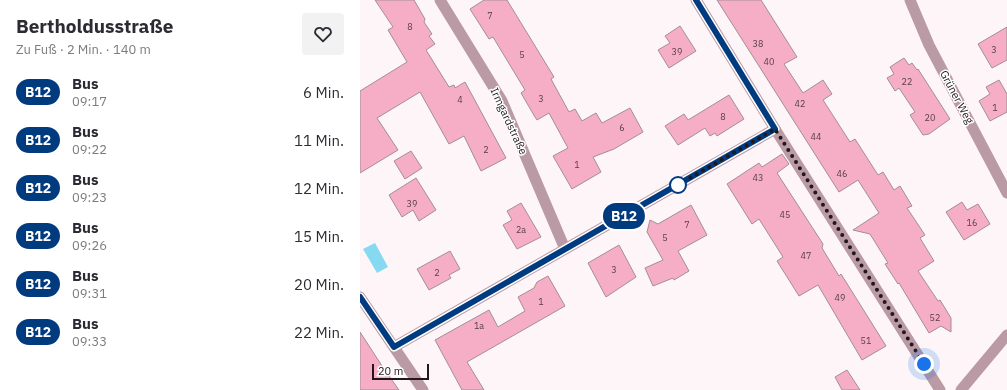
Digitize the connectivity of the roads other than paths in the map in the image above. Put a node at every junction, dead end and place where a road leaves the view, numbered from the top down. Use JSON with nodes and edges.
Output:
{"nodes":[{"id":1,"x":440,"y":0,"type":"edge"},
{"id":2,"x":696,"y":0,"type":"edge"},
{"id":3,"x":910,"y":0,"type":"edge"},
{"id":4,"x":775,"y":129,"type":"junction"},
{"id":5,"x":1007,"y":193,"type":"edge"},
{"id":6,"x":565,"y":249,"type":"junction"},
{"id":7,"x":360,"y":296,"type":"edge"},
{"id":8,"x":1007,"y":335,"type":"edge"},
{"id":9,"x":394,"y":347,"type":"junction"},
{"id":10,"x":422,"y":390,"type":"edge"},
{"id":11,"x":940,"y":390,"type":"edge"},
{"id":12,"x":961,"y":390,"type":"edge"}],
"edges":[{"from":1,"to":6,"type":"street","name":"Irmgardstraße"},
{"from":2,"to":4,"type":"street"},
{"from":3,"to":5,"type":"street","name":"Grüner Weg"},
{"from":4,"to":6,"type":"street"},
{"from":4,"to":11,"type":"street"},
{"from":6,"to":9,"type":"street"},
{"from":7,"to":9,"type":"street"},
{"from":8,"to":12,"type":"street"},
{"from":9,"to":10,"type":"street"}]}
